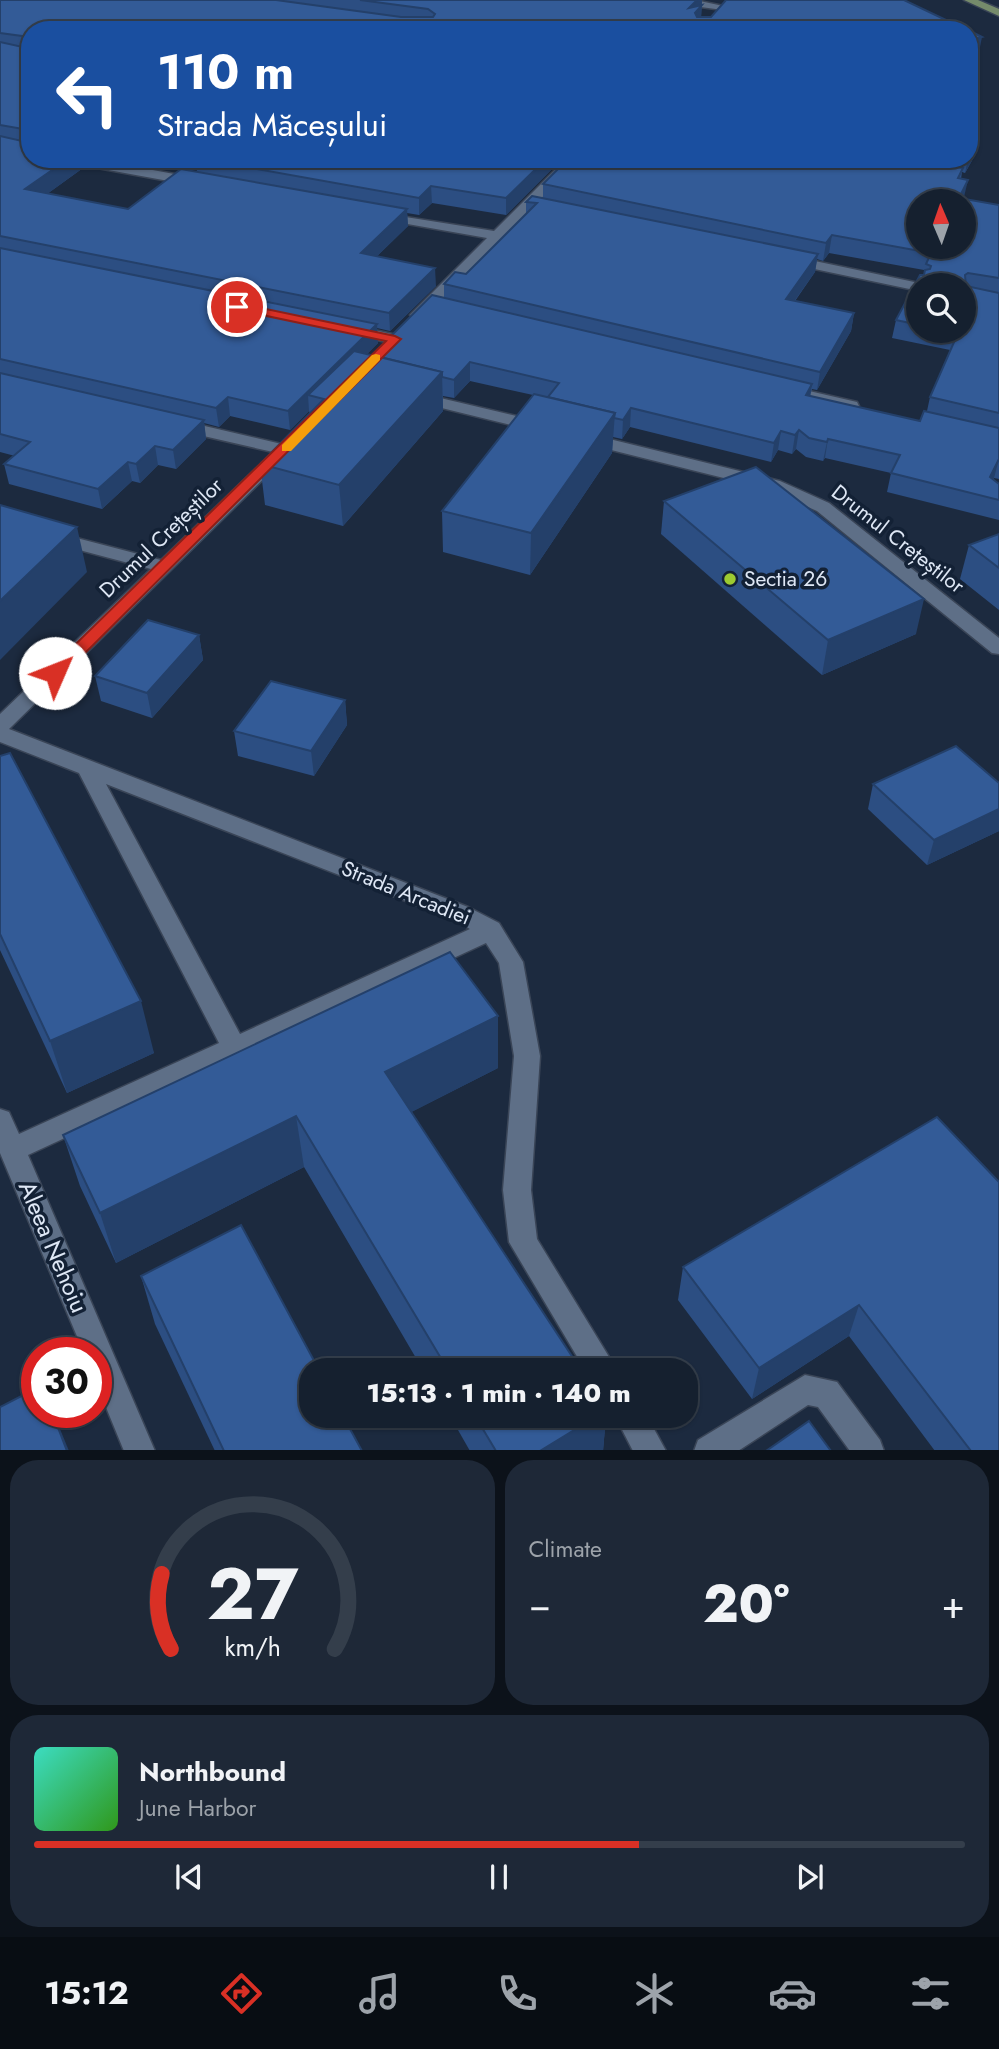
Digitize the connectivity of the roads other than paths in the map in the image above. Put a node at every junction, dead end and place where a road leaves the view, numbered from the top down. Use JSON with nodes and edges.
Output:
{"nodes":[{"id":1,"x":671,"y":0,"type":"edge"},
{"id":2,"x":969,"y":0,"type":"edge"},
{"id":3,"x":726,"y":3,"type":"edge"},
{"id":4,"x":999,"y":13,"type":"edge"},
{"id":5,"x":709,"y":21,"type":"edge"},
{"id":6,"x":120,"y":168,"type":"edge"},
{"id":7,"x":567,"y":168,"type":"edge"},
{"id":8,"x":208,"y":184,"type":"edge"},
{"id":9,"x":359,"y":212,"type":"edge"},
{"id":10,"x":497,"y":236,"type":"junction"},
{"id":11,"x":771,"y":256,"type":"edge"},
{"id":12,"x":906,"y":284,"type":"edge"},
{"id":13,"x":340,"y":328,"type":"edge"},
{"id":14,"x":395,"y":339,"type":"junction"},
{"id":15,"x":378,"y":356,"type":"edge"},
{"id":16,"x":768,"y":386,"type":"edge"},
{"id":17,"x":392,"y":391,"type":"edge"},
{"id":18,"x":863,"y":409,"type":"edge"},
{"id":19,"x":163,"y":421,"type":"edge"},
{"id":20,"x":0,"y":523,"type":"edge"},
{"id":21,"x":166,"y":566,"type":"junction"},
{"id":22,"x":999,"y":648,"type":"edge"},
{"id":23,"x":0,"y":726,"type":"edge"},
{"id":24,"x":0,"y":734,"type":"edge"},
{"id":25,"x":87,"y":768,"type":"junction"},
{"id":26,"x":491,"y":930,"type":"junction"},
{"id":27,"x":234,"y":1048,"type":"junction"},
{"id":28,"x":0,"y":1121,"type":"edge"},
{"id":29,"x":12,"y":1150,"type":"junction"},
{"id":30,"x":595,"y":1358,"type":"edge"},
{"id":31,"x":637,"y":1428,"type":"edge"},
{"id":32,"x":140,"y":1450,"type":"edge"},
{"id":33,"x":650,"y":1450,"type":"edge"},
{"id":34,"x":711,"y":1450,"type":"edge"},
{"id":35,"x":868,"y":1450,"type":"edge"}],
"edges":[{"from":1,"to":3,"type":"street"},
{"from":2,"to":4,"type":"main road"},
{"from":3,"to":5,"type":"street"},
{"from":6,"to":8,"type":"street"},
{"from":7,"to":10,"type":"street"},
{"from":9,"to":10,"type":"street"},
{"from":10,"to":14,"type":"street"},
{"from":11,"to":12,"type":"street"},
{"from":13,"to":14,"type":"street"},
{"from":14,"to":15,"type":"street"},
{"from":16,"to":18,"type":"street"},
{"from":17,"to":22,"type":"street","name":"Drumul Crețeștilor"},
{"from":19,"to":21,"type":"street","name":"Drumul Crețeștilor"},
{"from":20,"to":21,"type":"street"},
{"from":21,"to":23,"type":"street","name":"Drumul Crețeștilor"},
{"from":24,"to":25,"type":"street","name":"Strada Arcadiei"},
{"from":25,"to":26,"type":"street","name":"Strada Arcadiei"},
{"from":25,"to":27,"type":"street"},
{"from":26,"to":27,"type":"street"},
{"from":26,"to":30,"type":"street","name":"Strada Arcadiei"},
{"from":27,"to":29,"type":"street"},
{"from":28,"to":29,"type":"street","name":"Aleea Nehoiu"},
{"from":29,"to":32,"type":"street","name":"Aleea Nehoiu"},
{"from":31,"to":33,"type":"street"},
{"from":34,"to":35,"type":"street"}]}
